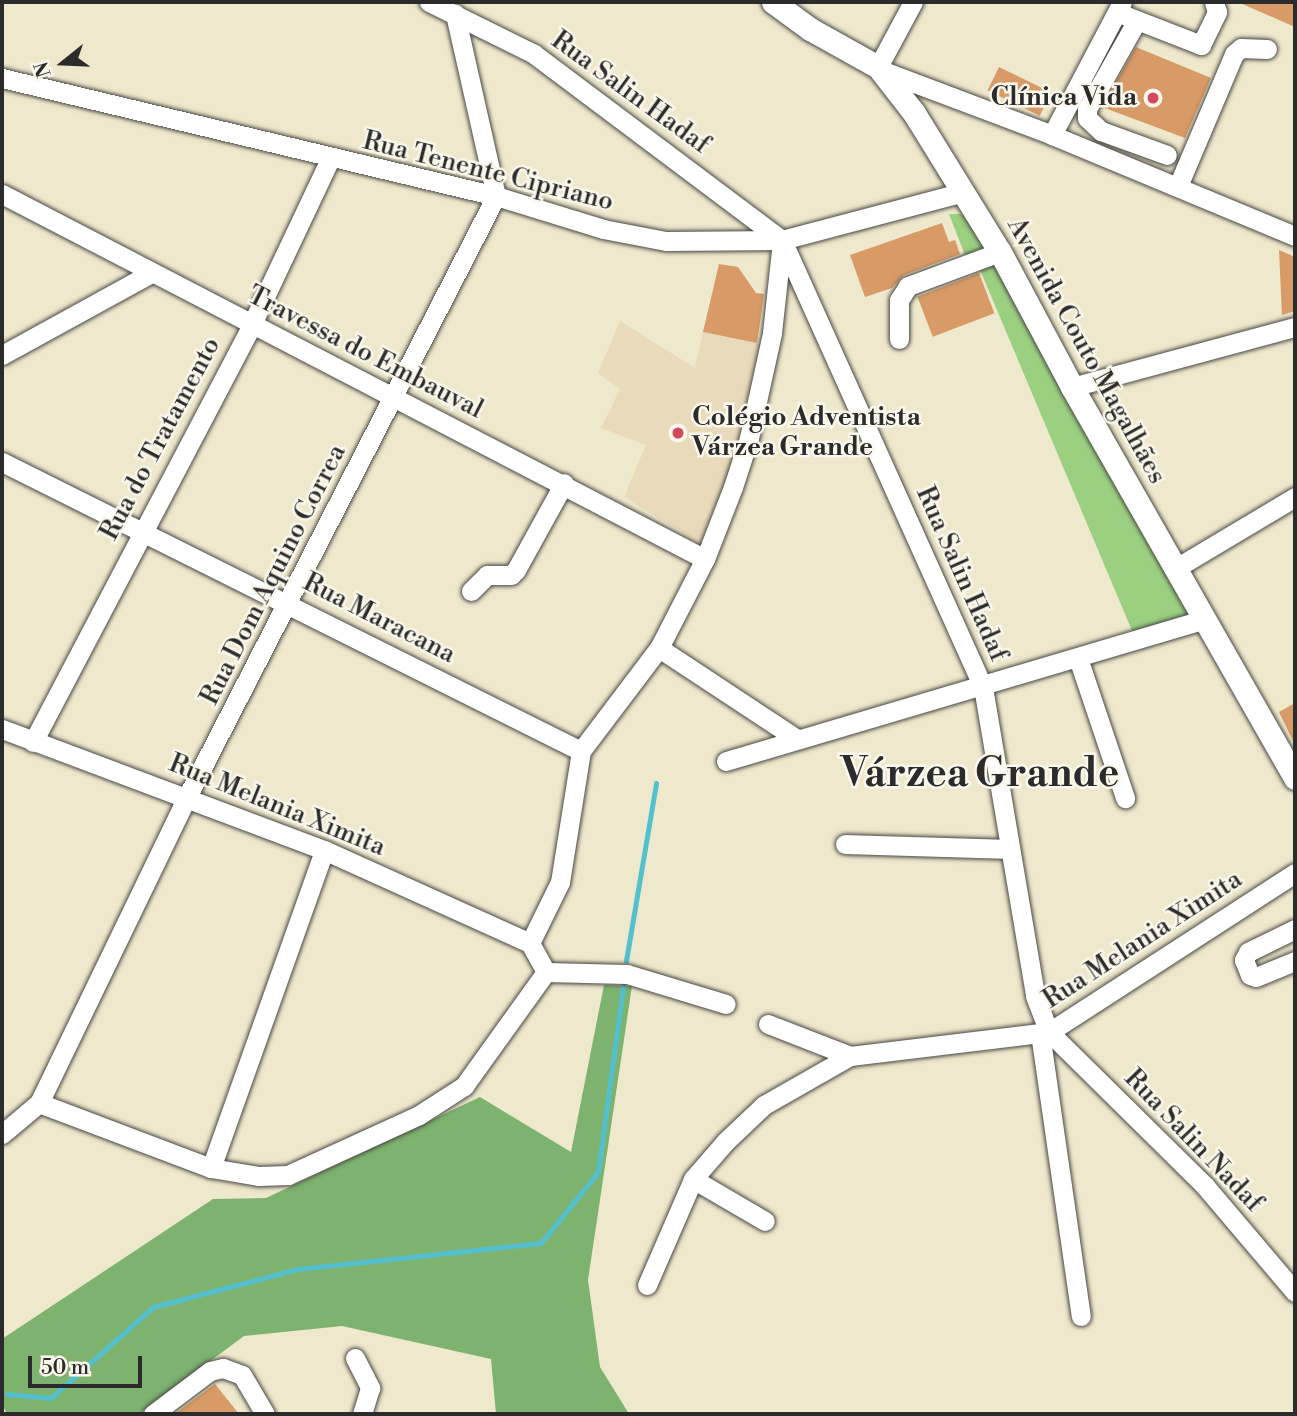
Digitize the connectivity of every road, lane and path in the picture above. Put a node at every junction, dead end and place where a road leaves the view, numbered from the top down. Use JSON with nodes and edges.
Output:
{"nodes":[{"id":1,"x":432,"y":2,"type":"edge"},
{"id":2,"x":773,"y":2,"type":"edge"},
{"id":3,"x":913,"y":2,"type":"edge"},
{"id":4,"x":1214,"y":2,"type":"edge"},
{"id":5,"x":1120,"y":7,"type":"edge"},
{"id":6,"x":455,"y":14,"type":"junction"},
{"id":7,"x":1136,"y":22,"type":"junction"},
{"id":8,"x":1267,"y":49,"type":"dead end"},
{"id":9,"x":881,"y":69,"type":"junction"},
{"id":10,"x":2,"y":78,"type":"edge"},
{"id":11,"x":1101,"y":131,"type":"junction"},
{"id":12,"x":1052,"y":135,"type":"junction"},
{"id":13,"x":1091,"y":150,"type":"junction"},
{"id":14,"x":1167,"y":155,"type":"dead end"},
{"id":15,"x":330,"y":159,"type":"junction"},
{"id":16,"x":1178,"y":187,"type":"junction"},
{"id":17,"x":964,"y":192,"type":"junction"},
{"id":18,"x":2,"y":194,"type":"edge"},
{"id":19,"x":496,"y":196,"type":"junction"},
{"id":20,"x":1295,"y":236,"type":"edge"},
{"id":21,"x":782,"y":240,"type":"junction"},
{"id":22,"x":1000,"y":252,"type":"junction"},
{"id":23,"x":151,"y":273,"type":"junction"},
{"id":24,"x":252,"y":324,"type":"junction"},
{"id":25,"x":1295,"y":327,"type":"edge"},
{"id":26,"x":900,"y":340,"type":"dead end"},
{"id":27,"x":2,"y":355,"type":"edge"},
{"id":28,"x":1072,"y":387,"type":"junction"},
{"id":29,"x":393,"y":399,"type":"junction"},
{"id":30,"x":2,"y":461,"type":"edge"},
{"id":31,"x":564,"y":483,"type":"junction"},
{"id":32,"x":1295,"y":497,"type":"edge"},
{"id":33,"x":142,"y":530,"type":"junction"},
{"id":34,"x":705,"y":559,"type":"junction"},
{"id":35,"x":1176,"y":568,"type":"junction"},
{"id":36,"x":471,"y":590,"type":"dead end"},
{"id":37,"x":291,"y":603,"type":"junction"},
{"id":38,"x":1203,"y":620,"type":"junction"},
{"id":39,"x":659,"y":648,"type":"junction"},
{"id":40,"x":1078,"y":658,"type":"junction"},
{"id":41,"x":983,"y":687,"type":"junction"},
{"id":42,"x":2,"y":729,"type":"edge"},
{"id":43,"x":797,"y":739,"type":"junction"},
{"id":44,"x":33,"y":742,"type":"junction"},
{"id":45,"x":580,"y":751,"type":"junction"},
{"id":46,"x":726,"y":761,"type":"dead end"},
{"id":47,"x":1295,"y":778,"type":"edge"},
{"id":48,"x":187,"y":797,"type":"junction"},
{"id":49,"x":1125,"y":798,"type":"dead end"},
{"id":50,"x":845,"y":844,"type":"dead end"},
{"id":51,"x":1010,"y":849,"type":"junction"},
{"id":52,"x":324,"y":850,"type":"junction"},
{"id":53,"x":1295,"y":873,"type":"edge"},
{"id":54,"x":1295,"y":929,"type":"edge"},
{"id":55,"x":530,"y":943,"type":"junction"},
{"id":56,"x":1295,"y":961,"type":"edge"},
{"id":57,"x":546,"y":971,"type":"junction"},
{"id":58,"x":726,"y":1004,"type":"dead end"},
{"id":59,"x":768,"y":1024,"type":"dead end"},
{"id":60,"x":1044,"y":1032,"type":"junction"},
{"id":61,"x":850,"y":1056,"type":"junction"},
{"id":62,"x":38,"y":1102,"type":"junction"},
{"id":63,"x":2,"y":1133,"type":"edge"},
{"id":64,"x":211,"y":1168,"type":"junction"},
{"id":65,"x":692,"y":1179,"type":"junction"},
{"id":66,"x":765,"y":1221,"type":"dead end"},
{"id":67,"x":647,"y":1285,"type":"dead end"},
{"id":68,"x":1295,"y":1292,"type":"edge"},
{"id":69,"x":1081,"y":1316,"type":"dead end"},
{"id":70,"x":355,"y":1358,"type":"dead end"},
{"id":71,"x":153,"y":1414,"type":"edge"},
{"id":72,"x":265,"y":1414,"type":"edge"},
{"id":73,"x":362,"y":1414,"type":"edge"}],
"edges":[{"from":1,"to":6,"type":"street","name":"Rua Salin Hadaf"},
{"from":2,"to":9,"type":"main road","name":"Avenida Couto Magalhães"},
{"from":3,"to":9,"type":"street"},
{"from":4,"to":7,"type":"street"},
{"from":5,"to":7,"type":"street"},
{"from":5,"to":12,"type":"street"},
{"from":6,"to":19,"type":"street"},
{"from":6,"to":21,"type":"street","name":"Rua Salin Hadaf"},
{"from":7,"to":11,"type":"street"},
{"from":8,"to":16,"type":"street"},
{"from":9,"to":12,"type":"street"},
{"from":9,"to":17,"type":"main road","name":"Avenida Couto Magalhães"},
{"from":10,"to":15,"type":"street","name":"Rua Tenente Cipriano"},
{"from":11,"to":13,"type":"street"},
{"from":11,"to":14,"type":"street"},
{"from":12,"to":13,"type":"street"},
{"from":13,"to":16,"type":"street"},
{"from":15,"to":19,"type":"street","name":"Rua Tenente Cipriano"},
{"from":15,"to":24,"type":"street","name":"Rua do Tratamento"},
{"from":16,"to":20,"type":"street"},
{"from":17,"to":21,"type":"street","name":"Rua Tenente Cipriano"},
{"from":17,"to":22,"type":"main road","name":"Avenida Couto Magalhães"},
{"from":18,"to":23,"type":"street","name":"Travessa do Embauval"},
{"from":19,"to":21,"type":"street","name":"Rua Tenente Cipriano"},
{"from":19,"to":29,"type":"street","name":"Rua Dom Aquino Correa"},
{"from":21,"to":34,"type":"street"},
{"from":21,"to":41,"type":"street","name":"Rua Salin Hadaf"},
{"from":22,"to":26,"type":"street"},
{"from":22,"to":28,"type":"main road","name":"Avenida Couto Magalhães"},
{"from":23,"to":24,"type":"street","name":"Travessa do Embauval"},
{"from":23,"to":27,"type":"street"},
{"from":24,"to":29,"type":"street","name":"Travessa do Embauval"},
{"from":24,"to":33,"type":"street","name":"Rua do Tratamento"},
{"from":25,"to":28,"type":"street"},
{"from":28,"to":35,"type":"main road","name":"Avenida Couto Magalhães"},
{"from":29,"to":31,"type":"street","name":"Travessa do Embauval"},
{"from":29,"to":37,"type":"street","name":"Rua Dom Aquino Correa"},
{"from":30,"to":33,"type":"street","name":"Rua Maracana"},
{"from":31,"to":34,"type":"street","name":"Travessa do Embauval"},
{"from":31,"to":36,"type":"street"},
{"from":32,"to":35,"type":"street"},
{"from":33,"to":37,"type":"street","name":"Rua Maracana"},
{"from":33,"to":44,"type":"street","name":"Rua do Tratamento"},
{"from":34,"to":39,"type":"street"},
{"from":35,"to":38,"type":"main road","name":"Avenida Couto Magalhães"},
{"from":37,"to":45,"type":"street","name":"Rua Maracana"},
{"from":37,"to":48,"type":"street","name":"Rua Dom Aquino Correa"},
{"from":38,"to":40,"type":"street"},
{"from":38,"to":47,"type":"main road","name":"Avenida Couto Magalhães"},
{"from":39,"to":43,"type":"street"},
{"from":39,"to":45,"type":"street"},
{"from":40,"to":41,"type":"street"},
{"from":40,"to":49,"type":"street"},
{"from":41,"to":43,"type":"street"},
{"from":41,"to":51,"type":"street","name":"Rua Salin Hadaf"},
{"from":42,"to":44,"type":"street","name":"Rua Melania Ximita"},
{"from":43,"to":46,"type":"street"},
{"from":44,"to":48,"type":"street","name":"Rua Melania Ximita"},
{"from":45,"to":55,"type":"street"},
{"from":48,"to":52,"type":"street","name":"Rua Melania Ximita"},
{"from":48,"to":62,"type":"street","name":"Rua Dom Aquino Correa"},
{"from":50,"to":51,"type":"street"},
{"from":51,"to":60,"type":"street","name":"Rua Salin Hadaf"},
{"from":52,"to":55,"type":"street","name":"Rua Melania Ximita"},
{"from":52,"to":64,"type":"street"},
{"from":53,"to":60,"type":"street","name":"Rua Melania Ximita"},
{"from":54,"to":56,"type":"street"},
{"from":55,"to":57,"type":"street"},
{"from":57,"to":58,"type":"street"},
{"from":57,"to":64,"type":"street"},
{"from":59,"to":61,"type":"street","name":"Rua Melania Ximita"},
{"from":60,"to":61,"type":"street","name":"Rua Melania Ximita"},
{"from":60,"to":68,"type":"street","name":"Rua Salin Nadaf"},
{"from":60,"to":69,"type":"street"},
{"from":61,"to":65,"type":"street"},
{"from":62,"to":63,"type":"street","name":"Rua Dom Aquino Correa"},
{"from":62,"to":64,"type":"street"},
{"from":65,"to":66,"type":"street"},
{"from":65,"to":67,"type":"street"},
{"from":70,"to":73,"type":"street"},
{"from":71,"to":72,"type":"street"}]}
